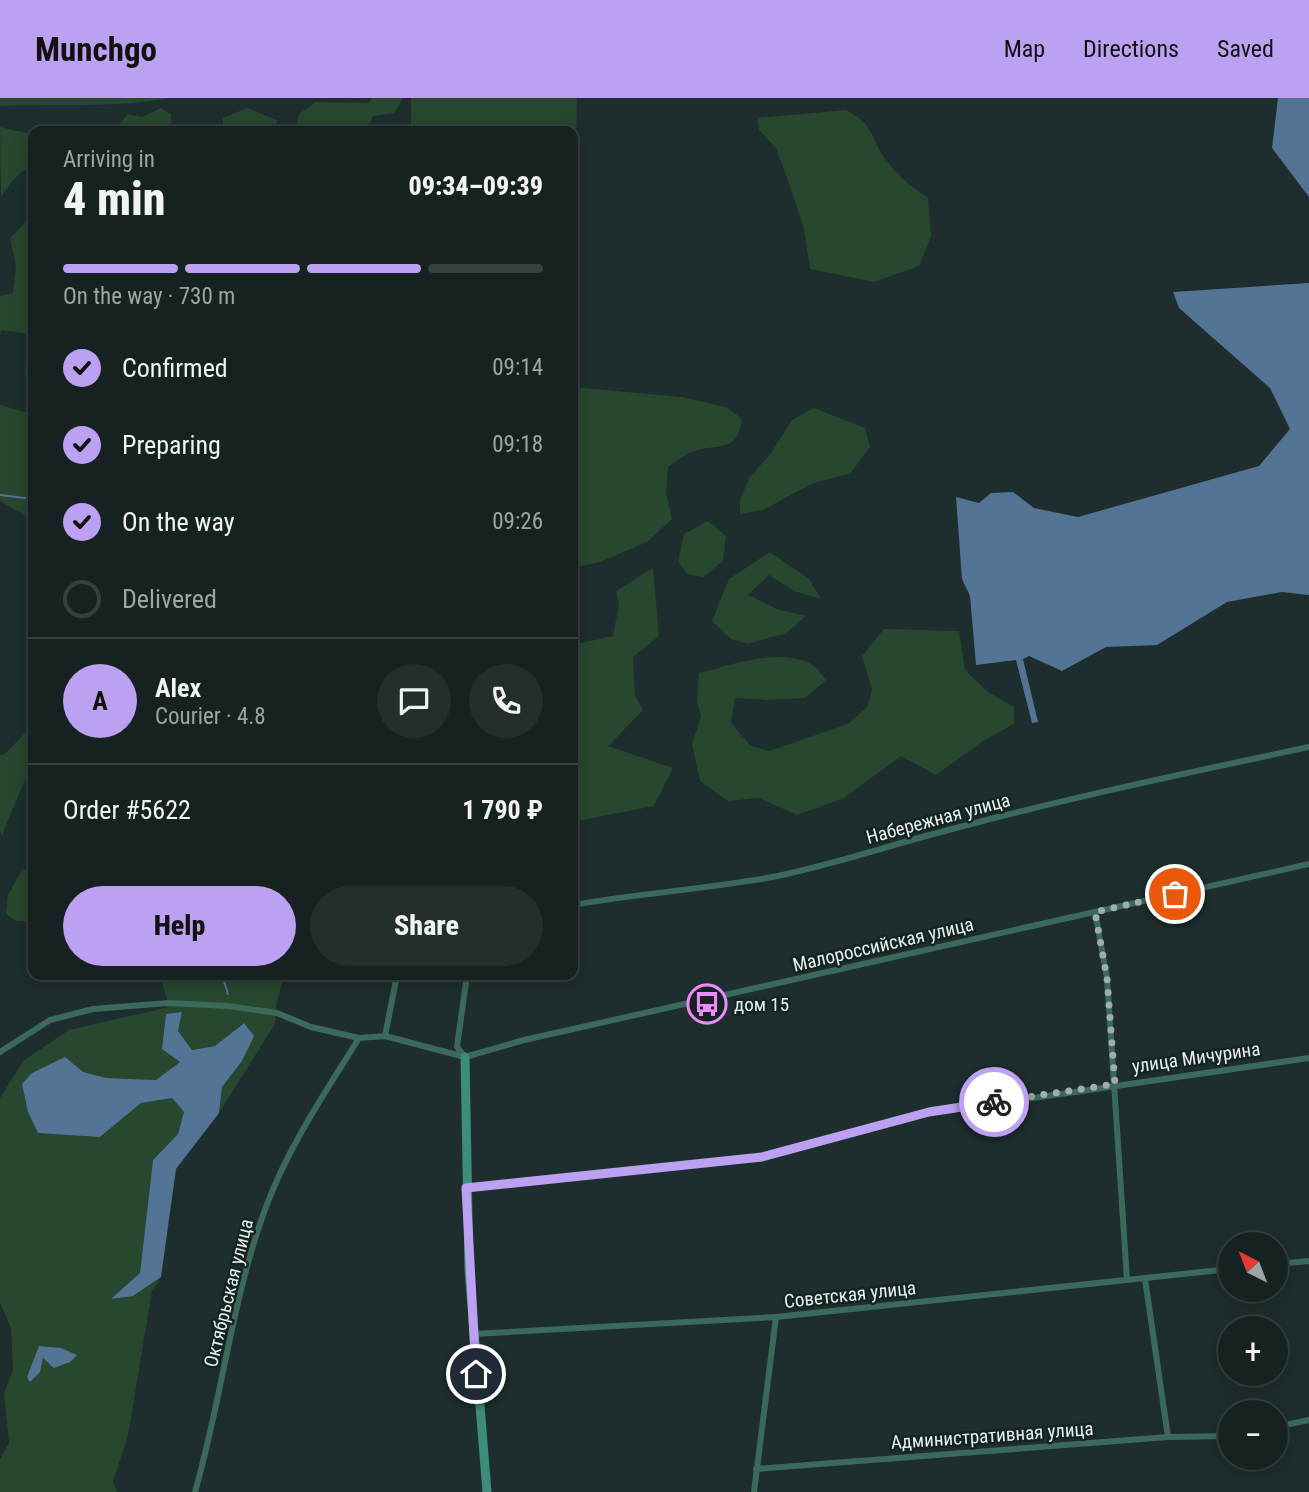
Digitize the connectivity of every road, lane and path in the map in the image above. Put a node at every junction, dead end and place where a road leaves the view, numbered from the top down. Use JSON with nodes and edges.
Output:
{"nodes":[{"id":1,"x":1309,"y":747,"type":"edge"},
{"id":2,"x":1309,"y":864,"type":"edge"},
{"id":3,"x":578,"y":904,"type":"edge"},
{"id":4,"x":1095,"y":912,"type":"junction"},
{"id":5,"x":396,"y":980,"type":"edge"},
{"id":6,"x":466,"y":980,"type":"edge"},
{"id":7,"x":385,"y":1036,"type":"junction"},
{"id":8,"x":359,"y":1038,"type":"junction"},
{"id":9,"x":0,"y":1052,"type":"edge"},
{"id":10,"x":465,"y":1057,"type":"junction"},
{"id":11,"x":1309,"y":1058,"type":"edge"},
{"id":12,"x":1115,"y":1084,"type":"junction"},
{"id":13,"x":466,"y":1188,"type":"junction"},
{"id":14,"x":1309,"y":1261,"type":"edge"},
{"id":15,"x":1288,"y":1263,"type":"edge"},
{"id":16,"x":1218,"y":1270,"type":"edge"},
{"id":17,"x":1145,"y":1279,"type":"junction"},
{"id":18,"x":1127,"y":1280,"type":"junction"},
{"id":19,"x":776,"y":1317,"type":"junction"},
{"id":20,"x":473,"y":1334,"type":"junction"},
{"id":21,"x":1309,"y":1420,"type":"edge"},
{"id":22,"x":1288,"y":1424,"type":"edge"},
{"id":23,"x":1218,"y":1436,"type":"edge"},
{"id":24,"x":1168,"y":1437,"type":"junction"},
{"id":25,"x":756,"y":1469,"type":"junction"},
{"id":26,"x":195,"y":1492,"type":"edge"},
{"id":27,"x":487,"y":1492,"type":"edge"},
{"id":28,"x":754,"y":1492,"type":"edge"}],
"edges":[{"from":1,"to":3,"type":"street","name":"Набережная улица"},
{"from":2,"to":4,"type":"street","name":"Малороссийская улица"},
{"from":4,"to":10,"type":"street","name":"Малороссийская улица"},
{"from":4,"to":12,"type":"street"},
{"from":5,"to":7,"type":"street"},
{"from":6,"to":10,"type":"street"},
{"from":7,"to":8,"type":"street"},
{"from":7,"to":10,"type":"street"},
{"from":8,"to":9,"type":"street"},
{"from":8,"to":26,"type":"street","name":"Октябрьская улица"},
{"from":10,"to":13,"type":"street"},
{"from":11,"to":12,"type":"street","name":"улица Мичурина"},
{"from":12,"to":13,"type":"street","name":"улица Мичурина"},
{"from":12,"to":18,"type":"street"},
{"from":13,"to":20,"type":"street"},
{"from":14,"to":15,"type":"street"},
{"from":16,"to":17,"type":"street","name":"Советская улица"},
{"from":17,"to":18,"type":"street","name":"Советская улица"},
{"from":17,"to":24,"type":"street"},
{"from":18,"to":19,"type":"street","name":"Советская улица"},
{"from":19,"to":20,"type":"street","name":"Советская улица"},
{"from":19,"to":25,"type":"street"},
{"from":20,"to":27,"type":"street"},
{"from":21,"to":22,"type":"street"},
{"from":23,"to":24,"type":"street","name":"Административная улица"},
{"from":24,"to":25,"type":"street","name":"Административная улица"},
{"from":25,"to":28,"type":"street"}]}
